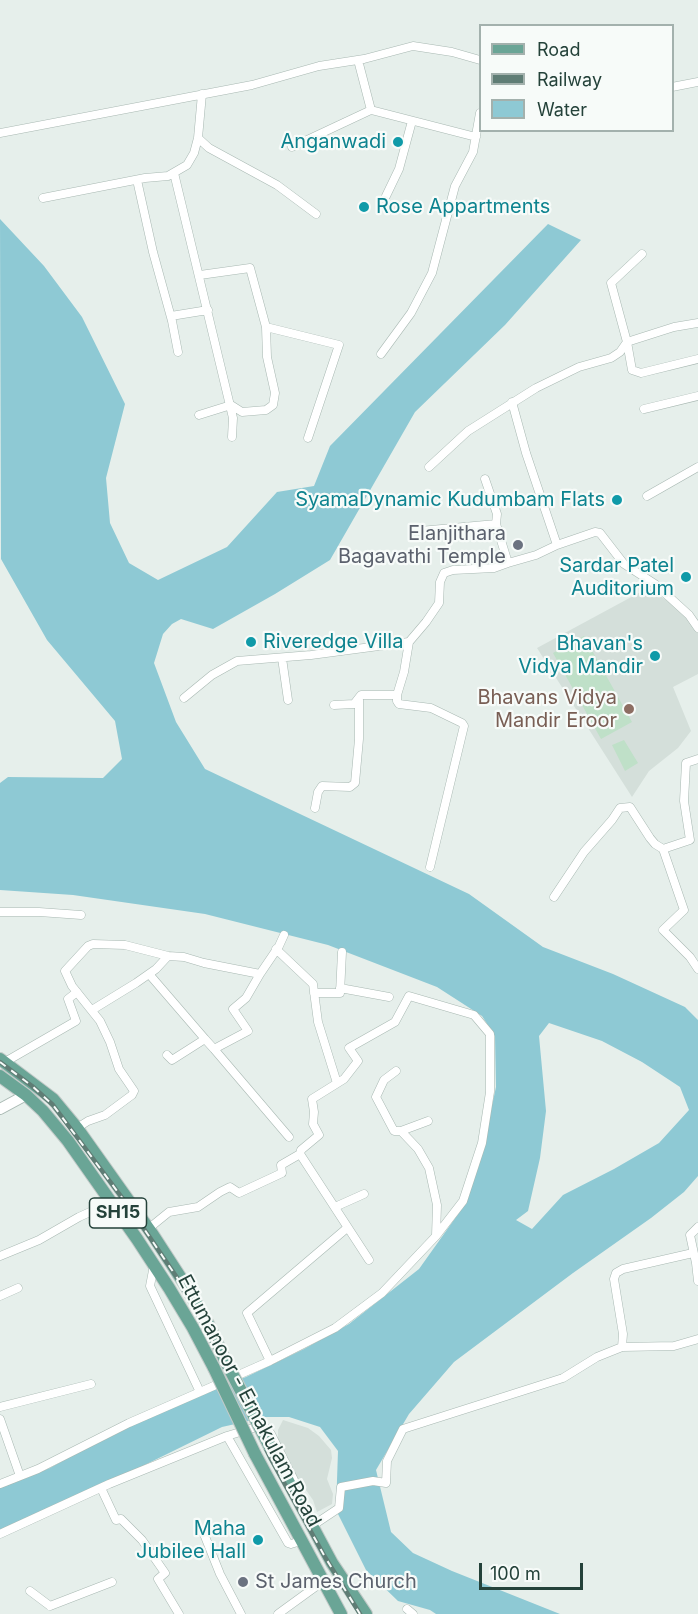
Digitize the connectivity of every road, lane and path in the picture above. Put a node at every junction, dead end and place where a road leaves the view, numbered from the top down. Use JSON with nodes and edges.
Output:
{"nodes":[{"id":1,"x":358,"y":60,"type":"junction"},
{"id":2,"x":479,"y":60,"type":"edge"},
{"id":3,"x":698,"y":82,"type":"edge"},
{"id":4,"x":674,"y":87,"type":"edge"},
{"id":5,"x":202,"y":94,"type":"junction"},
{"id":6,"x":371,"y":110,"type":"junction"},
{"id":7,"x":479,"y":119,"type":"edge"},
{"id":8,"x":412,"y":121,"type":"junction"},
{"id":9,"x":0,"y":132,"type":"edge"},
{"id":10,"x":476,"y":137,"type":"junction"},
{"id":11,"x":198,"y":138,"type":"junction"},
{"id":12,"x":292,"y":147,"type":"dead end"},
{"id":13,"x":174,"y":173,"type":"junction"},
{"id":14,"x":137,"y":180,"type":"junction"},
{"id":15,"x":386,"y":196,"type":"dead end"},
{"id":16,"x":44,"y":198,"type":"dead end"},
{"id":17,"x":316,"y":214,"type":"dead end"},
{"id":18,"x":642,"y":254,"type":"dead end"},
{"id":19,"x":200,"y":275,"type":"junction"},
{"id":20,"x":208,"y":310,"type":"junction"},
{"id":21,"x":171,"y":316,"type":"junction"},
{"id":22,"x":698,"y":323,"type":"edge"},
{"id":23,"x":266,"y":327,"type":"junction"},
{"id":24,"x":627,"y":342,"type":"junction"},
{"id":25,"x":178,"y":352,"type":"dead end"},
{"id":26,"x":381,"y":354,"type":"dead end"},
{"id":27,"x":698,"y":359,"type":"edge"},
{"id":28,"x":698,"y":396,"type":"edge"},
{"id":29,"x":512,"y":402,"type":"junction"},
{"id":30,"x":231,"y":405,"type":"junction"},
{"id":31,"x":644,"y":409,"type":"dead end"},
{"id":32,"x":199,"y":415,"type":"dead end"},
{"id":33,"x":232,"y":437,"type":"dead end"},
{"id":34,"x":308,"y":438,"type":"dead end"},
{"id":35,"x":429,"y":467,"type":"dead end"},
{"id":36,"x":698,"y":467,"type":"edge"},
{"id":37,"x":485,"y":479,"type":"dead end"},
{"id":38,"x":647,"y":496,"type":"dead end"},
{"id":39,"x":496,"y":524,"type":"junction"},
{"id":40,"x":420,"y":531,"type":"dead end"},
{"id":41,"x":557,"y":545,"type":"junction"},
{"id":42,"x":508,"y":563,"type":"junction"},
{"id":43,"x":698,"y":628,"type":"edge"},
{"id":44,"x":409,"y":642,"type":"junction"},
{"id":45,"x":282,"y":658,"type":"junction"},
{"id":46,"x":397,"y":695,"type":"junction"},
{"id":47,"x":184,"y":698,"type":"dead end"},
{"id":48,"x":288,"y":700,"type":"dead end"},
{"id":49,"x":358,"y":700,"type":"junction"},
{"id":50,"x":334,"y":705,"type":"dead end"},
{"id":51,"x":698,"y":759,"type":"edge"},
{"id":52,"x":315,"y":808,"type":"dead end"},
{"id":53,"x":694,"y":832,"type":"edge"},
{"id":54,"x":663,"y":849,"type":"junction"},
{"id":55,"x":430,"y":867,"type":"dead end"},
{"id":56,"x":554,"y":897,"type":"dead end"},
{"id":57,"x":0,"y":912,"type":"edge"},
{"id":58,"x":81,"y":915,"type":"dead end"},
{"id":59,"x":284,"y":935,"type":"dead end"},
{"id":60,"x":276,"y":949,"type":"junction"},
{"id":61,"x":342,"y":952,"type":"dead end"},
{"id":62,"x":168,"y":956,"type":"junction"},
{"id":63,"x":698,"y":969,"type":"edge"},
{"id":64,"x":149,"y":974,"type":"junction"},
{"id":65,"x":260,"y":974,"type":"junction"},
{"id":66,"x":340,"y":988,"type":"junction"},
{"id":67,"x":77,"y":992,"type":"junction"},
{"id":68,"x":314,"y":993,"type":"junction"},
{"id":69,"x":389,"y":997,"type":"dead end"},
{"id":70,"x":92,"y":1010,"type":"junction"},
{"id":71,"x":205,"y":1039,"type":"junction"},
{"id":72,"x":214,"y":1049,"type":"junction"},
{"id":73,"x":166,"y":1056,"type":"dead end"},
{"id":74,"x":2,"y":1060,"type":"edge"},
{"id":75,"x":396,"y":1071,"type":"dead end"},
{"id":76,"x":0,"y":1076,"type":"edge"},
{"id":77,"x":337,"y":1083,"type":"junction"},
{"id":78,"x":26,"y":1095,"type":"junction"},
{"id":79,"x":0,"y":1109,"type":"edge"},
{"id":80,"x":428,"y":1121,"type":"dead end"},
{"id":81,"x":77,"y":1128,"type":"junction"},
{"id":82,"x":401,"y":1131,"type":"junction"},
{"id":83,"x":289,"y":1137,"type":"dead end"},
{"id":84,"x":300,"y":1154,"type":"junction"},
{"id":85,"x":108,"y":1174,"type":"junction"},
{"id":86,"x":97,"y":1182,"type":"junction"},
{"id":87,"x":364,"y":1194,"type":"dead end"},
{"id":88,"x":110,"y":1203,"type":"junction"},
{"id":89,"x":335,"y":1207,"type":"junction"},
{"id":90,"x":698,"y":1227,"type":"edge"},
{"id":91,"x":346,"y":1228,"type":"junction"},
{"id":92,"x":148,"y":1229,"type":"junction"},
{"id":93,"x":436,"y":1236,"type":"junction"},
{"id":94,"x":161,"y":1249,"type":"junction"},
{"id":95,"x":693,"y":1253,"type":"junction"},
{"id":96,"x":0,"y":1256,"type":"edge"},
{"id":97,"x":369,"y":1260,"type":"dead end"},
{"id":98,"x":697,"y":1262,"type":"edge"},
{"id":99,"x":154,"y":1265,"type":"junction"},
{"id":100,"x":698,"y":1281,"type":"edge"},
{"id":101,"x":18,"y":1288,"type":"dead end"},
{"id":102,"x":0,"y":1296,"type":"edge"},
{"id":103,"x":698,"y":1339,"type":"edge"},
{"id":104,"x":622,"y":1347,"type":"junction"},
{"id":105,"x":270,"y":1361,"type":"junction"},
{"id":106,"x":240,"y":1375,"type":"junction"},
{"id":107,"x":91,"y":1384,"type":"dead end"},
{"id":108,"x":200,"y":1392,"type":"junction"},
{"id":109,"x":0,"y":1407,"type":"edge"},
{"id":110,"x":0,"y":1419,"type":"edge"},
{"id":111,"x":227,"y":1436,"type":"junction"},
{"id":112,"x":20,"y":1476,"type":"junction"},
{"id":113,"x":0,"y":1484,"type":"edge"},
{"id":114,"x":105,"y":1486,"type":"junction"},
{"id":115,"x":315,"y":1524,"type":"junction"},
{"id":116,"x":0,"y":1534,"type":"edge"},
{"id":117,"x":204,"y":1534,"type":"dead end"},
{"id":118,"x":301,"y":1541,"type":"junction"},
{"id":119,"x":332,"y":1563,"type":"junction"},
{"id":120,"x":112,"y":1581,"type":"dead end"},
{"id":121,"x":322,"y":1582,"type":"junction"},
{"id":122,"x":30,"y":1592,"type":"dead end"},
{"id":123,"x":51,"y":1610,"type":"edge"},
{"id":124,"x":179,"y":1614,"type":"edge"},
{"id":125,"x":242,"y":1614,"type":"edge"},
{"id":126,"x":278,"y":1614,"type":"edge"},
{"id":127,"x":341,"y":1614,"type":"edge"},
{"id":128,"x":366,"y":1614,"type":"edge"}],
"edges":[{"from":1,"to":2,"type":"street"},
{"from":1,"to":5,"type":"street"},
{"from":1,"to":6,"type":"street"},
{"from":3,"to":4,"type":"street"},
{"from":5,"to":9,"type":"street"},
{"from":5,"to":11,"type":"street"},
{"from":6,"to":8,"type":"street"},
{"from":6,"to":12,"type":"street"},
{"from":7,"to":10,"type":"street"},
{"from":8,"to":10,"type":"street"},
{"from":8,"to":15,"type":"street"},
{"from":10,"to":26,"type":"street"},
{"from":11,"to":13,"type":"street"},
{"from":11,"to":17,"type":"street"},
{"from":13,"to":14,"type":"street"},
{"from":13,"to":19,"type":"street"},
{"from":14,"to":16,"type":"street"},
{"from":14,"to":21,"type":"street"},
{"from":18,"to":24,"type":"street"},
{"from":19,"to":20,"type":"street"},
{"from":19,"to":23,"type":"street"},
{"from":20,"to":21,"type":"street"},
{"from":20,"to":30,"type":"street"},
{"from":21,"to":25,"type":"street"},
{"from":22,"to":24,"type":"street"},
{"from":23,"to":30,"type":"street"},
{"from":23,"to":34,"type":"street"},
{"from":24,"to":27,"type":"street"},
{"from":24,"to":29,"type":"street"},
{"from":28,"to":31,"type":"street"},
{"from":29,"to":35,"type":"street"},
{"from":29,"to":41,"type":"street"},
{"from":30,"to":32,"type":"street"},
{"from":30,"to":33,"type":"street"},
{"from":36,"to":38,"type":"street"},
{"from":37,"to":39,"type":"street"},
{"from":39,"to":40,"type":"street"},
{"from":39,"to":42,"type":"street"},
{"from":41,"to":42,"type":"street"},
{"from":41,"to":43,"type":"street"},
{"from":42,"to":44,"type":"street"},
{"from":44,"to":45,"type":"street"},
{"from":44,"to":46,"type":"street"},
{"from":45,"to":47,"type":"street"},
{"from":45,"to":48,"type":"street"},
{"from":46,"to":49,"type":"street"},
{"from":46,"to":55,"type":"street"},
{"from":49,"to":50,"type":"street"},
{"from":49,"to":52,"type":"street"},
{"from":51,"to":53,"type":"street"},
{"from":53,"to":54,"type":"street"},
{"from":54,"to":56,"type":"street"},
{"from":54,"to":63,"type":"street"},
{"from":57,"to":58,"type":"street"},
{"from":59,"to":60,"type":"street"},
{"from":60,"to":65,"type":"street"},
{"from":60,"to":68,"type":"street"},
{"from":61,"to":66,"type":"street"},
{"from":62,"to":64,"type":"street"},
{"from":62,"to":65,"type":"street"},
{"from":62,"to":67,"type":"street"},
{"from":64,"to":70,"type":"street"},
{"from":64,"to":71,"type":"street"},
{"from":65,"to":72,"type":"street"},
{"from":66,"to":68,"type":"street"},
{"from":66,"to":69,"type":"street"},
{"from":67,"to":70,"type":"street"},
{"from":67,"to":74,"type":"street"},
{"from":68,"to":77,"type":"street"},
{"from":70,"to":81,"type":"street"},
{"from":71,"to":72,"type":"street"},
{"from":71,"to":73,"type":"street"},
{"from":72,"to":83,"type":"street"},
{"from":74,"to":81,"type":"main road"},
{"from":75,"to":82,"type":"street"},
{"from":76,"to":78,"type":"main road","name":"Ettumanoor - Ernakulam Road","number":"SH15"},
{"from":77,"to":84,"type":"street"},
{"from":77,"to":93,"type":"street"},
{"from":78,"to":79,"type":"street"},
{"from":78,"to":86,"type":"main road","name":"Ettumanoor - Ernakulam Road","number":"SH15"},
{"from":80,"to":82,"type":"street"},
{"from":81,"to":85,"type":"main road"},
{"from":82,"to":93,"type":"street"},
{"from":84,"to":89,"type":"street"},
{"from":84,"to":92,"type":"street"},
{"from":85,"to":86,"type":"main road"},
{"from":85,"to":92,"type":"main road"},
{"from":86,"to":88,"type":"main road","name":"Ettumanoor - Ernakulam Road","number":"SH15"},
{"from":87,"to":89,"type":"street"},
{"from":88,"to":96,"type":"street"},
{"from":88,"to":99,"type":"main road","name":"Ettumanoor - Ernakulam Road","number":"SH15"},
{"from":89,"to":91,"type":"street"},
{"from":90,"to":95,"type":"street"},
{"from":91,"to":97,"type":"street"},
{"from":91,"to":105,"type":"street"},
{"from":92,"to":94,"type":"main road"},
{"from":93,"to":105,"type":"street"},
{"from":94,"to":106,"type":"street"},
{"from":94,"to":119,"type":"main road","bridge":true},
{"from":95,"to":98,"type":"street"},
{"from":95,"to":104,"type":"street"},
{"from":98,"to":100,"type":"street"},
{"from":99,"to":108,"type":"street"},
{"from":99,"to":118,"type":"main road","name":"Ettumanoor - Ernakulam Road","number":"SH15","bridge":true},
{"from":101,"to":102,"type":"street"},
{"from":103,"to":104,"type":"street"},
{"from":104,"to":115,"type":"street"},
{"from":105,"to":106,"type":"street"},
{"from":106,"to":108,"type":"street"},
{"from":107,"to":109,"type":"street"},
{"from":108,"to":112,"type":"street"},
{"from":110,"to":112,"type":"street"},
{"from":111,"to":114,"type":"street"},
{"from":111,"to":115,"type":"street"},
{"from":111,"to":118,"type":"street"},
{"from":112,"to":113,"type":"street"},
{"from":114,"to":116,"type":"street"},
{"from":114,"to":124,"type":"street"},
{"from":115,"to":119,"type":"street"},
{"from":117,"to":125,"type":"street"},
{"from":118,"to":121,"type":"main road","name":"Ettumanoor - Ernakulam Road","number":"SH15"},
{"from":119,"to":128,"type":"main road"},
{"from":120,"to":123,"type":"street"},
{"from":121,"to":126,"type":"street"},
{"from":121,"to":127,"type":"main road","name":"Ettumanoor - Ernakulam Road","number":"SH15"},
{"from":122,"to":123,"type":"street"}]}
